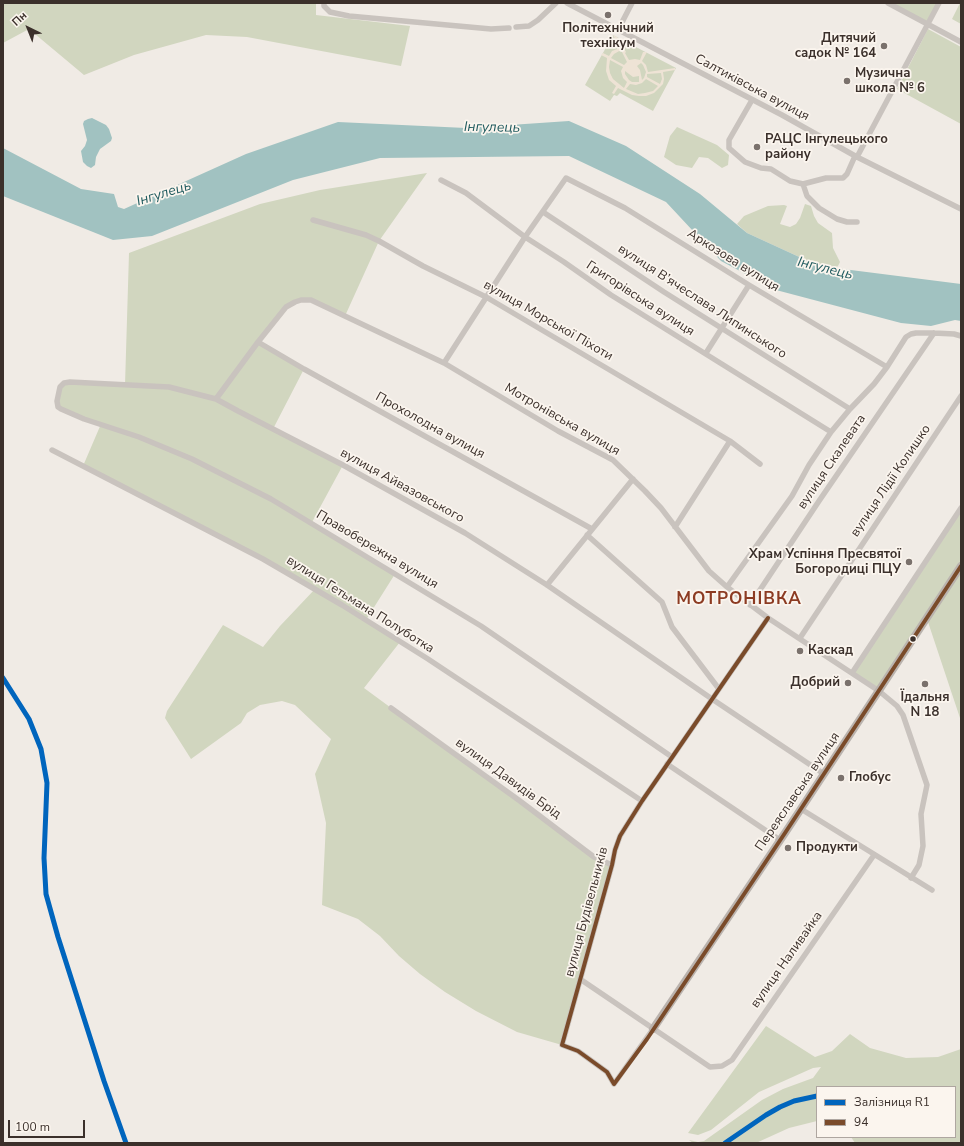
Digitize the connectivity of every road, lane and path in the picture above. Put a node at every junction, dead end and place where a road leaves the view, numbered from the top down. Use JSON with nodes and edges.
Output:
{"nodes":[{"id":1,"x":324,"y":3,"type":"edge"},
{"id":2,"x":556,"y":3,"type":"edge"},
{"id":3,"x":567,"y":3,"type":"edge"},
{"id":4,"x":632,"y":3,"type":"edge"},
{"id":5,"x":888,"y":3,"type":"edge"},
{"id":6,"x":939,"y":3,"type":"edge"},
{"id":7,"x":928,"y":24,"type":"junction"},
{"id":8,"x":516,"y":27,"type":"dead end"},
{"id":9,"x":509,"y":28,"type":"dead end"},
{"id":10,"x":618,"y":30,"type":"junction"},
{"id":11,"x":961,"y":42,"type":"edge"},
{"id":12,"x":752,"y":100,"type":"junction"},
{"id":13,"x":856,"y":156,"type":"junction"},
{"id":14,"x":441,"y":180,"type":"dead end"},
{"id":15,"x":803,"y":184,"type":"junction"},
{"id":16,"x":961,"y":209,"type":"edge"},
{"id":17,"x":543,"y":212,"type":"junction"},
{"id":18,"x":313,"y":220,"type":"dead end"},
{"id":19,"x":857,"y":222,"type":"dead end"},
{"id":20,"x":525,"y":237,"type":"junction"},
{"id":21,"x":749,"y":285,"type":"junction"},
{"id":22,"x":486,"y":296,"type":"junction"},
{"id":23,"x":721,"y":328,"type":"junction"},
{"id":24,"x":934,"y":333,"type":"junction"},
{"id":25,"x":961,"y":336,"type":"edge"},
{"id":26,"x":258,"y":342,"type":"junction"},
{"id":27,"x":706,"y":354,"type":"junction"},
{"id":28,"x":444,"y":363,"type":"junction"},
{"id":29,"x":887,"y":367,"type":"junction"},
{"id":30,"x":961,"y":396,"type":"edge"},
{"id":31,"x":58,"y":397,"type":"joint"},
{"id":32,"x":216,"y":399,"type":"junction"},
{"id":33,"x":850,"y":409,"type":"junction"},
{"id":34,"x":831,"y":432,"type":"junction"},
{"id":35,"x":730,"y":441,"type":"junction"},
{"id":36,"x":52,"y":450,"type":"dead end"},
{"id":37,"x":760,"y":464,"type":"dead end"},
{"id":38,"x":633,"y":479,"type":"junction"},
{"id":39,"x":961,"y":508,"type":"edge"},
{"id":40,"x":674,"y":527,"type":"junction"},
{"id":41,"x":592,"y":529,"type":"junction"},
{"id":42,"x":587,"y":536,"type":"junction"},
{"id":43,"x":961,"y":566,"type":"edge"},
{"id":44,"x":548,"y":585,"type":"junction"},
{"id":45,"x":727,"y":587,"type":"junction"},
{"id":46,"x":750,"y":605,"type":"junction"},
{"id":47,"x":768,"y":618,"type":"junction"},
{"id":48,"x":800,"y":638,"type":"junction"},
{"id":49,"x":852,"y":673,"type":"junction"},
{"id":50,"x":719,"y":689,"type":"junction"},
{"id":51,"x":879,"y":691,"type":"junction"},
{"id":52,"x":712,"y":699,"type":"junction"},
{"id":53,"x":391,"y":708,"type":"dead end"},
{"id":54,"x":672,"y":756,"type":"junction"},
{"id":55,"x":667,"y":764,"type":"junction"},
{"id":56,"x":824,"y":774,"type":"junction"},
{"id":57,"x":642,"y":801,"type":"junction"},
{"id":58,"x":801,"y":809,"type":"junction"},
{"id":59,"x":780,"y":840,"type":"junction"},
{"id":60,"x":874,"y":855,"type":"junction"},
{"id":61,"x":612,"y":865,"type":"junction"},
{"id":62,"x":911,"y":878,"type":"junction"},
{"id":63,"x":932,"y":890,"type":"dead end"},
{"id":64,"x":580,"y":979,"type":"junction"},
{"id":65,"x":653,"y":1029,"type":"junction"}],
"edges":[{"from":1,"to":9,"type":"street"},
{"from":2,"to":8,"type":"street"},
{"from":3,"to":10,"type":"street","name":"Салтиківська вулиця"},
{"from":4,"to":10,"type":"street"},
{"from":5,"to":7,"type":"street"},
{"from":6,"to":7,"type":"street"},
{"from":7,"to":11,"type":"street"},
{"from":7,"to":13,"type":"street"},
{"from":10,"to":12,"type":"street","name":"Салтиківська вулиця"},
{"from":12,"to":13,"type":"street","name":"Салтиківська вулиця"},
{"from":12,"to":15,"type":"street"},
{"from":13,"to":15,"type":"street"},
{"from":13,"to":16,"type":"street","name":"Салтиківська вулиця"},
{"from":14,"to":20,"type":"street","name":"Григорівська вулиця"},
{"from":15,"to":19,"type":"street"},
{"from":17,"to":20,"type":"street"},
{"from":17,"to":21,"type":"street","name":"Аркозова вулиця"},
{"from":17,"to":23,"type":"street","name":"вулиця В’ячеслава Липинського"},
{"from":18,"to":22,"type":"street","name":"вулиця Морської Піхоти"},
{"from":20,"to":22,"type":"street"},
{"from":20,"to":27,"type":"street","name":"Григорівська вулиця"},
{"from":21,"to":23,"type":"street"},
{"from":21,"to":29,"type":"street","name":"Аркозова вулиця"},
{"from":22,"to":28,"type":"street"},
{"from":22,"to":35,"type":"street","name":"вулиця Морської Піхоти"},
{"from":23,"to":27,"type":"street"},
{"from":23,"to":33,"type":"street","name":"вулиця В’ячеслава Липинського"},
{"from":24,"to":25,"type":"street"},
{"from":24,"to":29,"type":"street"},
{"from":24,"to":46,"type":"street","name":"вулиця Скалевата"},
{"from":26,"to":28,"type":"street","name":"Мотронівська вулиця"},
{"from":26,"to":32,"type":"street","name":"Мотронівська вулиця"},
{"from":26,"to":41,"type":"street","name":"Прохолодна вулиця"},
{"from":27,"to":34,"type":"street","name":"Григорівська вулиця"},
{"from":28,"to":38,"type":"street","name":"Мотронівська вулиця"},
{"from":29,"to":33,"type":"street"},
{"from":30,"to":48,"type":"street","name":"вулиця Лідії Колишко"},
{"from":31,"to":32,"type":"street","name":"вулиця Айвазовського"},
{"from":31,"to":54,"type":"street","name":"Правобережна вулиця"},
{"from":32,"to":44,"type":"street","name":"вулиця Айвазовського"},
{"from":33,"to":34,"type":"street"},
{"from":34,"to":45,"type":"street"},
{"from":35,"to":37,"type":"street","name":"вулиця Морської Піхоти"},
{"from":35,"to":40,"type":"street"},
{"from":36,"to":57,"type":"street","name":"вулиця Гетьмана Полуботка"},
{"from":38,"to":40,"type":"street","name":"Мотронівська вулиця"},
{"from":38,"to":41,"type":"street"},
{"from":39,"to":49,"type":"street"},
{"from":40,"to":45,"type":"street","name":"Мотронівська вулиця"},
{"from":41,"to":42,"type":"street"},
{"from":42,"to":44,"type":"street"},
{"from":42,"to":50,"type":"street"},
{"from":43,"to":51,"type":"street","name":"Переяславська вулиця"},
{"from":44,"to":52,"type":"street","name":"вулиця Айвазовського"},
{"from":45,"to":46,"type":"street","name":"Мотронівська вулиця"},
{"from":46,"to":47,"type":"street","name":"Мотронівська вулиця"},
{"from":47,"to":48,"type":"street","name":"Мотронівська вулиця"},
{"from":47,"to":50,"type":"street","name":"вулиця Будівельників"},
{"from":48,"to":49,"type":"street","name":"Мотронівська вулиця"},
{"from":49,"to":51,"type":"street","name":"Мотронівська вулиця"},
{"from":50,"to":52,"type":"street","name":"вулиця Будівельників"},
{"from":51,"to":56,"type":"street","name":"Переяславська вулиця"},
{"from":51,"to":62,"type":"street"},
{"from":52,"to":54,"type":"street","name":"вулиця Будівельників"},
{"from":52,"to":56,"type":"street","name":"вулиця Айвазовського"},
{"from":53,"to":61,"type":"street","name":"вулиця Давидів Брід"},
{"from":54,"to":55,"type":"street","name":"вулиця Будівельників"},
{"from":55,"to":57,"type":"street","name":"вулиця Будівельників"},
{"from":55,"to":59,"type":"street"},
{"from":56,"to":58,"type":"street","name":"Переяславська вулиця"},
{"from":57,"to":61,"type":"street","name":"вулиця Будівельників"},
{"from":58,"to":59,"type":"street","name":"Переяславська вулиця"},
{"from":58,"to":60,"type":"street"},
{"from":59,"to":65,"type":"street","name":"Переяславська вулиця"},
{"from":60,"to":62,"type":"street"},
{"from":60,"to":65,"type":"street","name":"вулиця Наливайка"},
{"from":61,"to":64,"type":"street","name":"вулиця Будівельників"},
{"from":62,"to":63,"type":"street"},
{"from":64,"to":65,"type":"street"},
{"from":64,"to":65,"type":"street","name":"вулиця Будівельників"}]}
